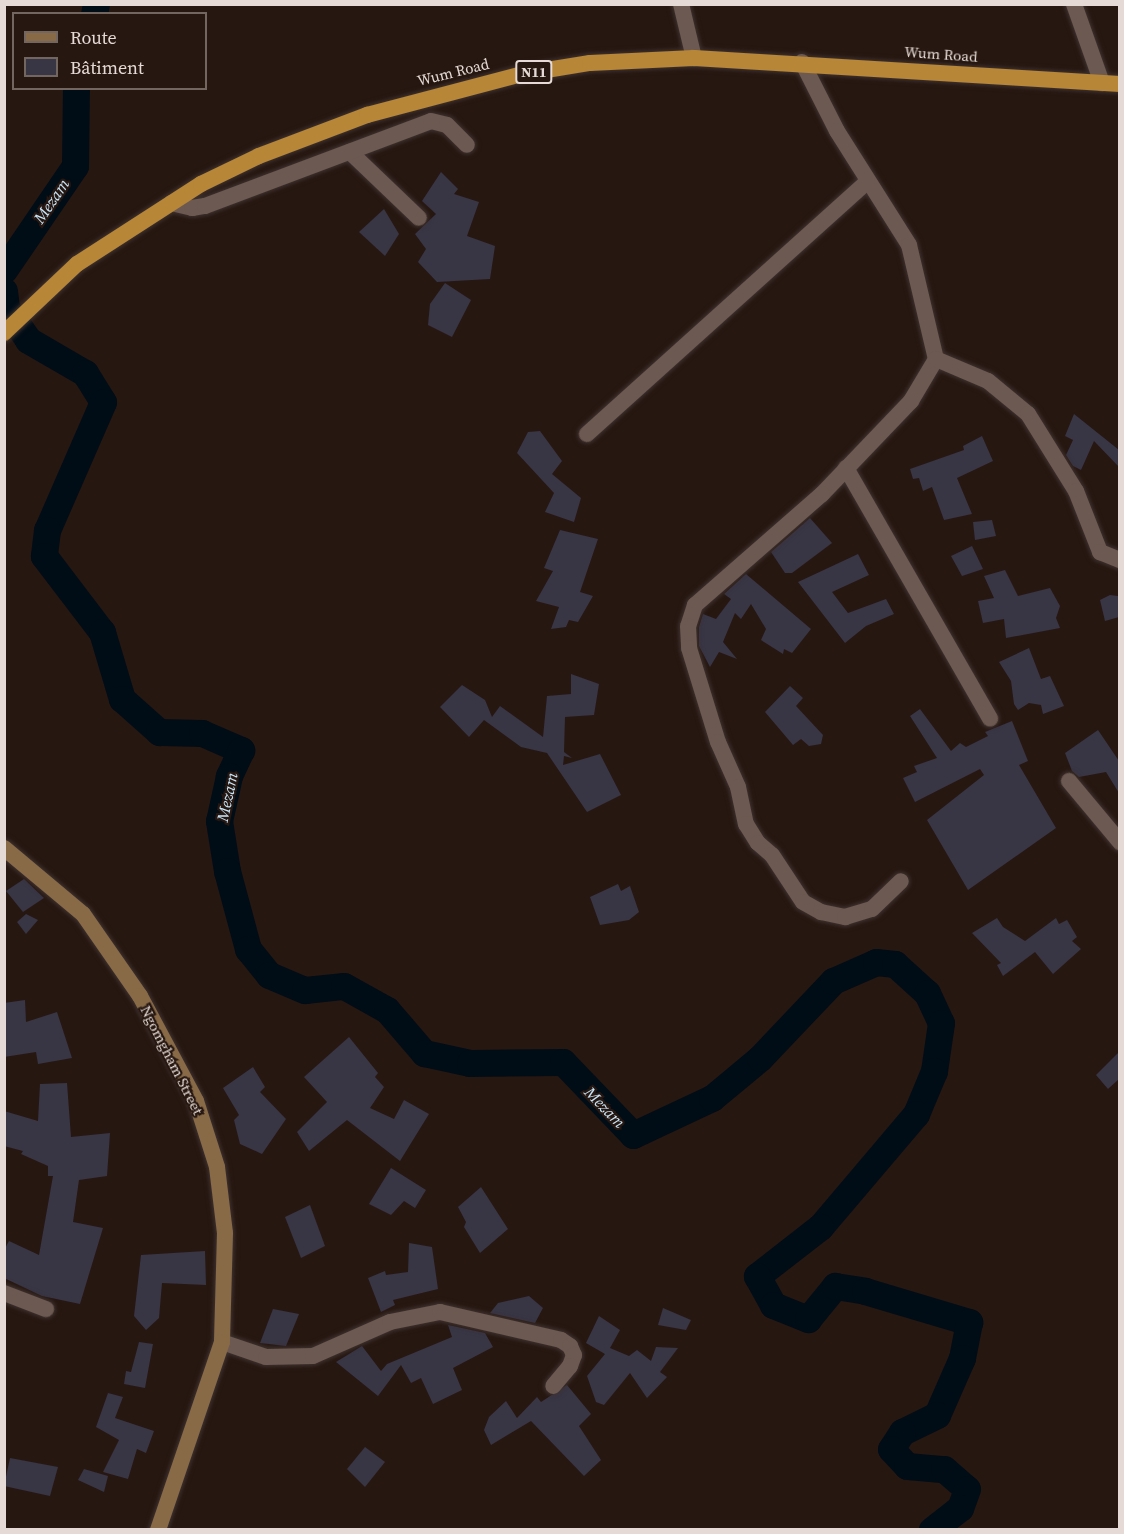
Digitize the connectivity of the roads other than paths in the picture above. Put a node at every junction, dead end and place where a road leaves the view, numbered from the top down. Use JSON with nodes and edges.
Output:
{"nodes":[{"id":1,"x":681,"y":4,"type":"edge"},
{"id":2,"x":1074,"y":4,"type":"edge"},
{"id":3,"x":693,"y":58,"type":"junction"},
{"id":4,"x":802,"y":62,"type":"junction"},
{"id":5,"x":1102,"y":83,"type":"junction"},
{"id":6,"x":1119,"y":84,"type":"edge"},
{"id":7,"x":467,"y":145,"type":"dead end"},
{"id":8,"x":350,"y":152,"type":"junction"},
{"id":9,"x":867,"y":182,"type":"junction"},
{"id":10,"x":171,"y":203,"type":"junction"},
{"id":11,"x":419,"y":218,"type":"dead end"},
{"id":12,"x":9,"y":329,"type":"edge"},
{"id":13,"x":936,"y":359,"type":"junction"},
{"id":14,"x":587,"y":434,"type":"dead end"},
{"id":15,"x":846,"y":468,"type":"junction"},
{"id":16,"x":1119,"y":560,"type":"edge"},
{"id":17,"x":990,"y":718,"type":"dead end"},
{"id":18,"x":1069,"y":781,"type":"dead end"},
{"id":19,"x":1119,"y":842,"type":"edge"},
{"id":20,"x":4,"y":848,"type":"edge"},
{"id":21,"x":901,"y":881,"type":"dead end"},
{"id":22,"x":4,"y":1293,"type":"edge"},
{"id":23,"x":46,"y":1310,"type":"dead end"},
{"id":24,"x":222,"y":1342,"type":"junction"},
{"id":25,"x":553,"y":1386,"type":"dead end"},
{"id":26,"x":158,"y":1530,"type":"edge"}],
"edges":[{"from":1,"to":3,"type":"street"},
{"from":2,"to":5,"type":"street"},
{"from":3,"to":4,"type":"highway","name":"Wum Road","number":"N11"},
{"from":3,"to":10,"type":"highway","name":"Wum Road","number":"N11"},
{"from":4,"to":5,"type":"highway","name":"Wum Road","number":"N11"},
{"from":4,"to":9,"type":"street"},
{"from":5,"to":6,"type":"highway","name":"Wum Road","number":"N11"},
{"from":7,"to":8,"type":"street"},
{"from":8,"to":10,"type":"street"},
{"from":8,"to":11,"type":"street"},
{"from":9,"to":13,"type":"street"},
{"from":9,"to":14,"type":"street"},
{"from":10,"to":12,"type":"highway","name":"Wum Road","number":"N11"},
{"from":13,"to":15,"type":"street"},
{"from":13,"to":16,"type":"street"},
{"from":15,"to":17,"type":"street"},
{"from":15,"to":21,"type":"street"},
{"from":18,"to":19,"type":"street"},
{"from":20,"to":24,"type":"main road","name":"Ngomgham Street"},
{"from":22,"to":23,"type":"street"},
{"from":24,"to":25,"type":"street"},
{"from":24,"to":26,"type":"main road","name":"Ngomgham Street"}]}
